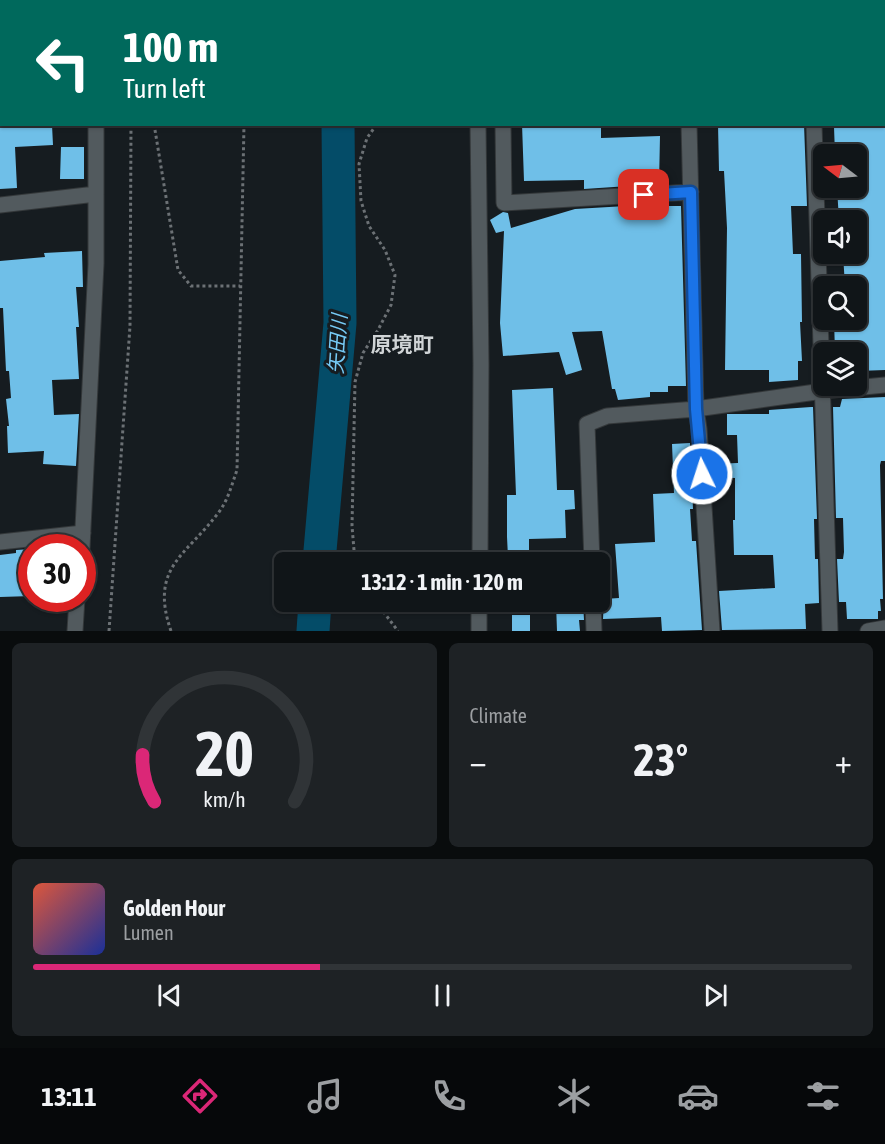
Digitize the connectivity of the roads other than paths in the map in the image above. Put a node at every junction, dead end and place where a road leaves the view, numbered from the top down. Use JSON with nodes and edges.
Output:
{"nodes":[{"id":1,"x":96,"y":126,"type":"edge"},
{"id":2,"x":478,"y":126,"type":"edge"},
{"id":3,"x":503,"y":126,"type":"edge"},
{"id":4,"x":689,"y":126,"type":"edge"},
{"id":5,"x":814,"y":126,"type":"edge"},
{"id":6,"x":691,"y":192,"type":"junction"},
{"id":7,"x":96,"y":194,"type":"junction"},
{"id":8,"x":0,"y":205,"type":"edge"},
{"id":9,"x":821,"y":342,"type":"edge"},
{"id":10,"x":885,"y":384,"type":"edge"},
{"id":11,"x":867,"y":386,"type":"edge"},
{"id":12,"x":813,"y":392,"type":"edge"},
{"id":13,"x":823,"y":396,"type":"edge"},
{"id":14,"x":696,"y":409,"type":"junction"},
{"id":15,"x":82,"y":534,"type":"edge"},
{"id":16,"x":0,"y":542,"type":"edge"},
{"id":17,"x":18,"y":542,"type":"edge"},
{"id":18,"x":480,"y":552,"type":"edge"},
{"id":19,"x":592,"y":552,"type":"edge"},
{"id":20,"x":76,"y":612,"type":"edge"},
{"id":21,"x":479,"y":612,"type":"edge"},
{"id":22,"x":593,"y":612,"type":"edge"},
{"id":23,"x":885,"y":628,"type":"edge"},
{"id":24,"x":75,"y":631,"type":"edge"},
{"id":25,"x":479,"y":631,"type":"edge"},
{"id":26,"x":594,"y":631,"type":"edge"},
{"id":27,"x":712,"y":631,"type":"edge"},
{"id":28,"x":830,"y":631,"type":"edge"},
{"id":29,"x":868,"y":631,"type":"edge"}],
"edges":[{"from":1,"to":7,"type":"street"},
{"from":2,"to":18,"type":"street"},
{"from":3,"to":6,"type":"street"},
{"from":4,"to":6,"type":"street"},
{"from":5,"to":9,"type":"street"},
{"from":6,"to":14,"type":"street"},
{"from":7,"to":8,"type":"street"},
{"from":7,"to":15,"type":"street"},
{"from":10,"to":11,"type":"street"},
{"from":12,"to":14,"type":"street"},
{"from":13,"to":28,"type":"street"},
{"from":14,"to":19,"type":"street"},
{"from":14,"to":27,"type":"street"},
{"from":16,"to":17,"type":"street"},
{"from":20,"to":24,"type":"street"},
{"from":21,"to":25,"type":"street"},
{"from":22,"to":26,"type":"street"},
{"from":23,"to":29,"type":"street"}]}
